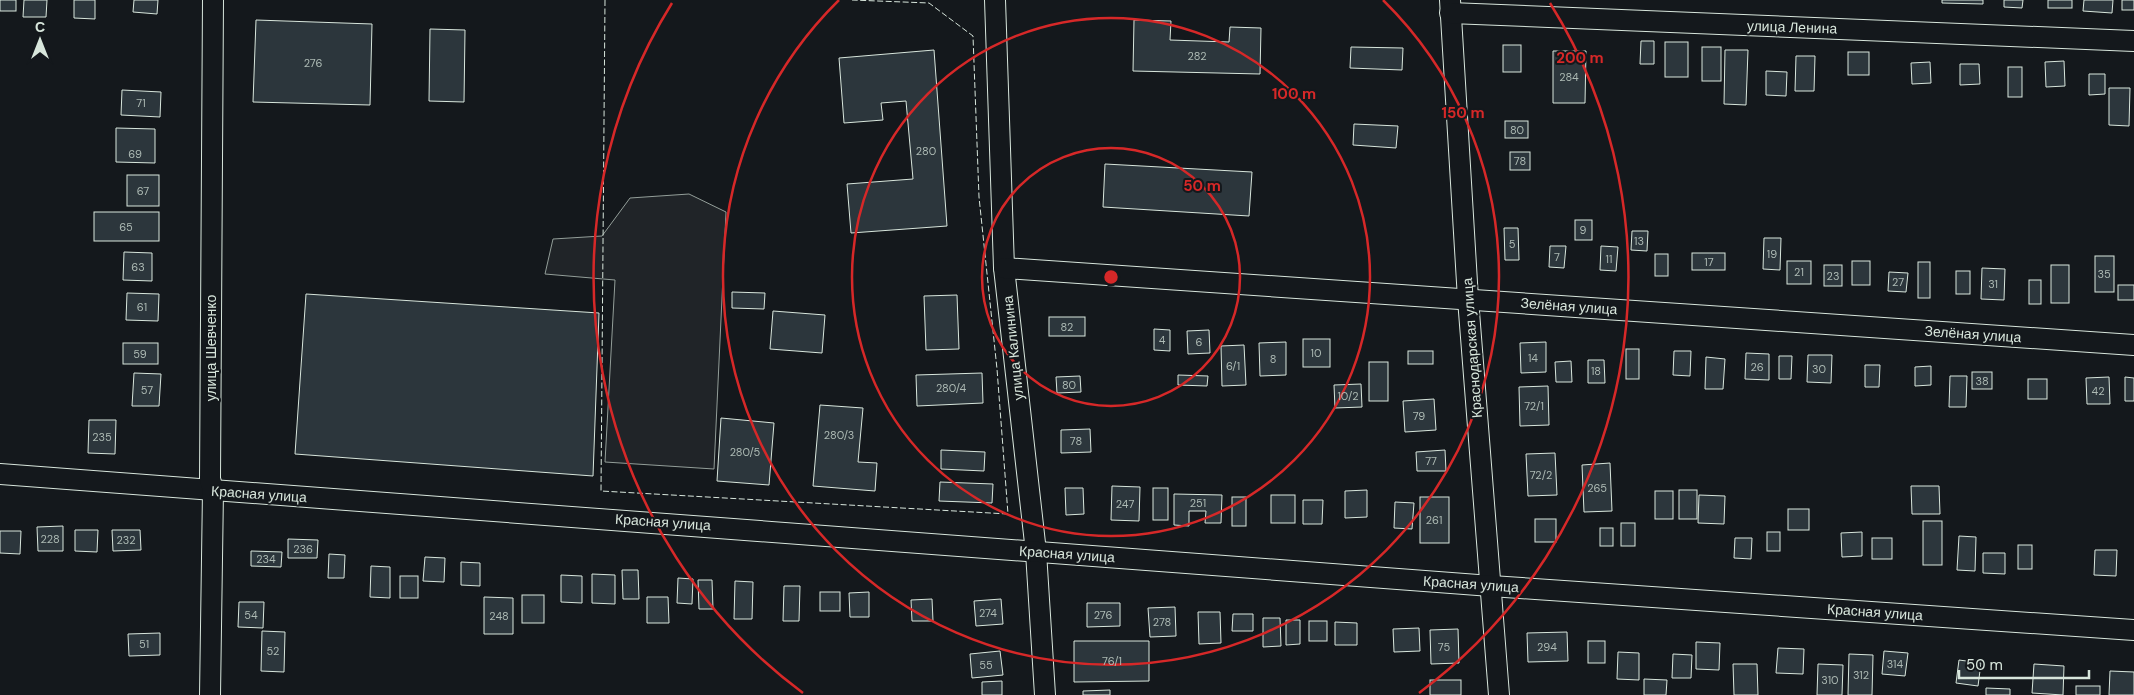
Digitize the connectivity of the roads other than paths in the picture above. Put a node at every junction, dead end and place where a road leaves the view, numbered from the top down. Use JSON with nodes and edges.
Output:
{"nodes":[{"id":1,"x":213,"y":0,"type":"edge"},
{"id":2,"x":995,"y":0,"type":"edge"},
{"id":3,"x":1450,"y":6,"type":"edge"},
{"id":4,"x":2134,"y":41,"type":"edge"},
{"id":5,"x":1004,"y":268,"type":"junction"},
{"id":6,"x":1468,"y":299,"type":"junction"},
{"id":7,"x":2134,"y":345,"type":"edge"},
{"id":8,"x":0,"y":474,"type":"edge"},
{"id":9,"x":213,"y":490,"type":"junction"},
{"id":10,"x":1036,"y":552,"type":"junction"},
{"id":11,"x":1492,"y":586,"type":"junction"},
{"id":12,"x":2134,"y":630,"type":"edge"},
{"id":13,"x":210,"y":695,"type":"edge"},
{"id":14,"x":1045,"y":695,"type":"edge"},
{"id":15,"x":1499,"y":695,"type":"edge"}],
"edges":[{"from":1,"to":9,"type":"street","name":"улица Шевченко"},
{"from":2,"to":5,"type":"street","name":"улица Калинина"},
{"from":3,"to":4,"type":"street","name":"улица Ленина"},
{"from":3,"to":6,"type":"street","name":"Краснодарская улица"},
{"from":5,"to":6,"type":"street","name":"Зелёная улица"},
{"from":5,"to":10,"type":"street","name":"улица Калинина"},
{"from":6,"to":7,"type":"street","name":"Зелёная улица"},
{"from":6,"to":11,"type":"street","name":"Краснодарская улица"},
{"from":8,"to":9,"type":"street","name":"Красная улица"},
{"from":9,"to":10,"type":"street","name":"Красная улица"},
{"from":9,"to":13,"type":"street","name":"улица Шевченко"},
{"from":10,"to":11,"type":"street","name":"Красная улица"},
{"from":10,"to":14,"type":"street","name":"улица Калинина"},
{"from":11,"to":12,"type":"street","name":"Красная улица"},
{"from":11,"to":15,"type":"street","name":"Краснодарская улица"}]}
